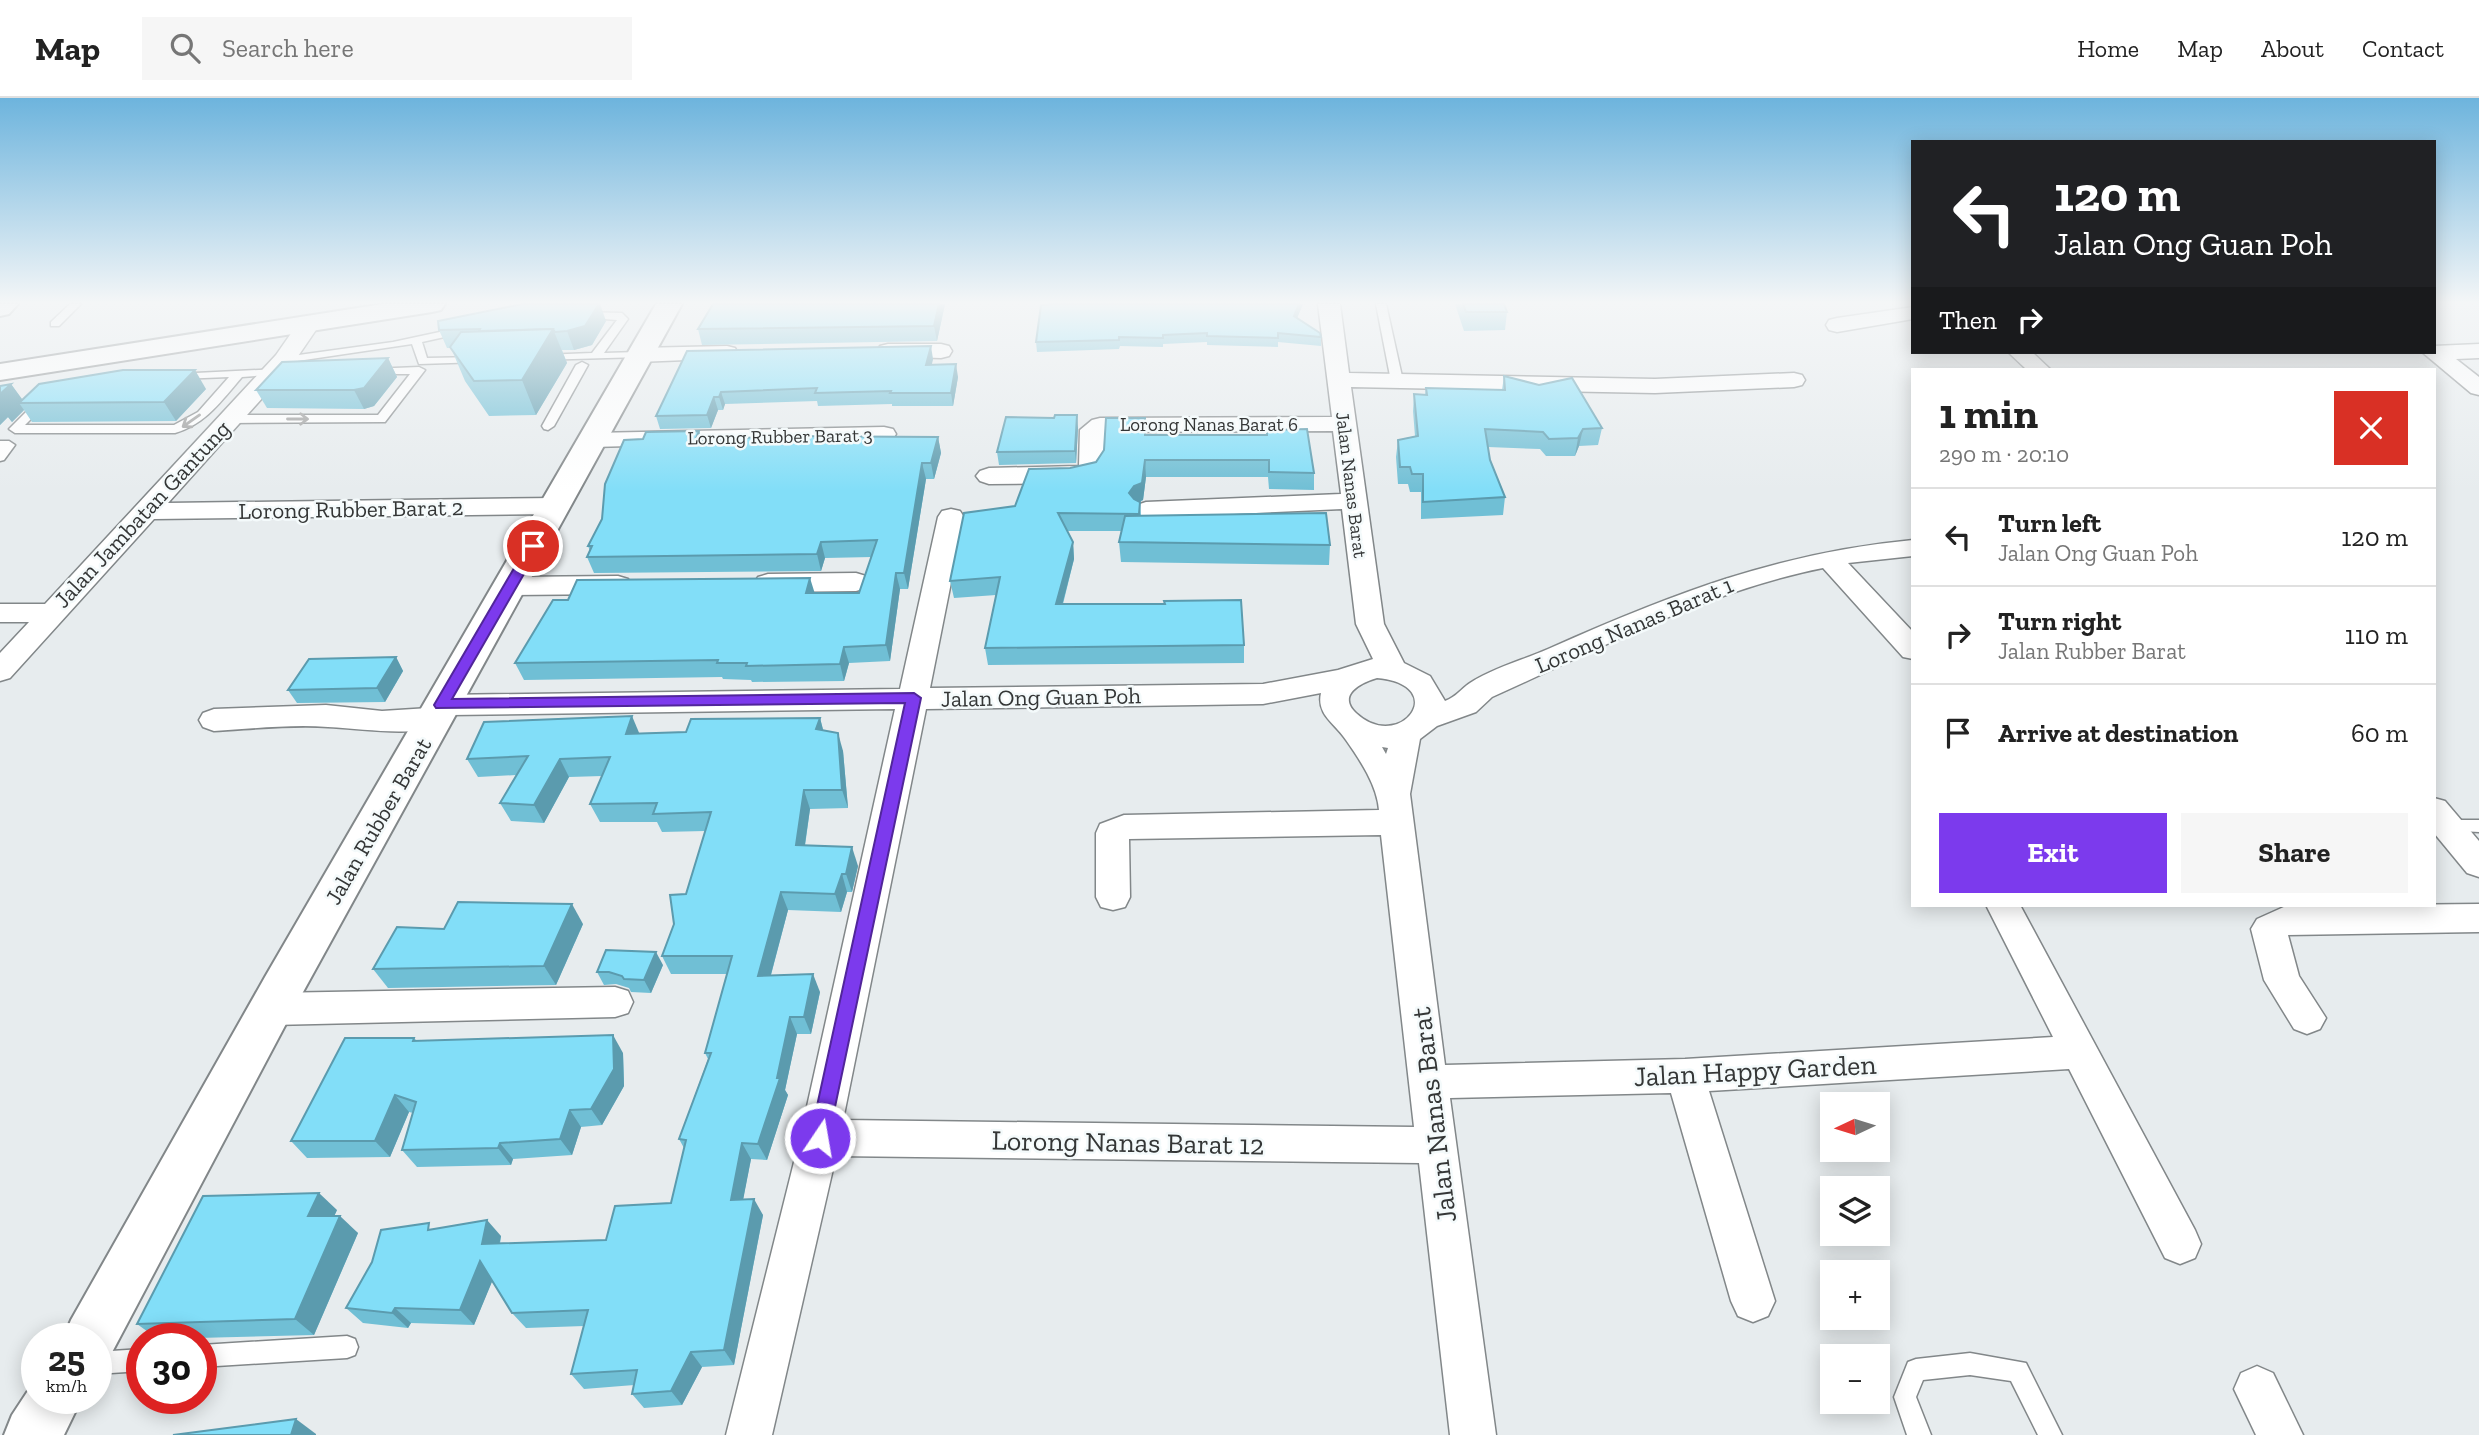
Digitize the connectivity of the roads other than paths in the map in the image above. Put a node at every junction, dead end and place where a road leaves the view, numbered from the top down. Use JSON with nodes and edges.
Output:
{"nodes":[{"id":1,"x":36,"y":366,"type":"edge"},
{"id":2,"x":287,"y":366,"type":"edge"},
{"id":3,"x":417,"y":366,"type":"edge"},
{"id":4,"x":421,"y":366,"type":"edge"},
{"id":5,"x":581,"y":366,"type":"edge"},
{"id":6,"x":619,"y":366,"type":"edge"},
{"id":7,"x":1337,"y":366,"type":"edge"},
{"id":8,"x":1394,"y":366,"type":"edge"},
{"id":9,"x":2451,"y":366,"type":"edge"},
{"id":10,"x":281,"y":368,"type":"junction"},
{"id":11,"x":366,"y":371,"type":"edge"},
{"id":12,"x":0,"y":372,"type":"edge"},
{"id":13,"x":239,"y":373,"type":"junction"},
{"id":14,"x":171,"y":376,"type":"edge"},
{"id":15,"x":1339,"y":380,"type":"junction"},
{"id":16,"x":1794,"y":380,"type":"dead end"},
{"id":17,"x":1397,"y":381,"type":"junction"},
{"id":18,"x":2479,"y":388,"type":"edge"},
{"id":19,"x":24,"y":400,"type":"edge"},
{"id":20,"x":230,"y":419,"type":"junction"},
{"id":21,"x":1344,"y":424,"type":"junction"},
{"id":22,"x":548,"y":426,"type":"dead end"},
{"id":23,"x":884,"y":434,"type":"edge"},
{"id":24,"x":592,"y":440,"type":"junction"},
{"id":25,"x":0,"y":445,"type":"edge"},
{"id":26,"x":0,"y":457,"type":"edge"},
{"id":27,"x":989,"y":476,"type":"dead end"},
{"id":28,"x":1354,"y":501,"type":"junction"},
{"id":29,"x":556,"y":506,"type":"junction"},
{"id":30,"x":1146,"y":510,"type":"dead end"},
{"id":31,"x":145,"y":511,"type":"junction"},
{"id":32,"x":951,"y":517,"type":"dead end"},
{"id":33,"x":1911,"y":548,"type":"edge"},
{"id":34,"x":1829,"y":559,"type":"junction"},
{"id":35,"x":856,"y":582,"type":"dead end"},
{"id":36,"x":746,"y":583,"type":"edge"},
{"id":37,"x":649,"y":584,"type":"edge"},
{"id":38,"x":511,"y":586,"type":"junction"},
{"id":39,"x":52,"y":612,"type":"junction"},
{"id":40,"x":0,"y":613,"type":"edge"},
{"id":41,"x":1370,"y":624,"type":"junction"},
{"id":42,"x":1911,"y":648,"type":"edge"},
{"id":43,"x":1392,"y":670,"type":"junction"},
{"id":44,"x":0,"y":671,"type":"edge"},
{"id":45,"x":1346,"y":677,"type":"junction"},
{"id":46,"x":1424,"y":687,"type":"junction"},
{"id":47,"x":1481,"y":690,"type":"junction"},
{"id":48,"x":1263,"y":694,"type":"junction"},
{"id":49,"x":914,"y":698,"type":"junction"},
{"id":50,"x":439,"y":712,"type":"junction"},
{"id":51,"x":214,"y":720,"type":"dead end"},
{"id":52,"x":1349,"y":726,"type":"junction"},
{"id":53,"x":1416,"y":726,"type":"junction"},
{"id":54,"x":1395,"y":808,"type":"junction"},
{"id":55,"x":2454,"y":821,"type":"edge"},
{"id":56,"x":2479,"y":864,"type":"edge"},
{"id":57,"x":1113,"y":897,"type":"dead end"},
{"id":58,"x":2004,"y":907,"type":"dead end"},
{"id":59,"x":2479,"y":918,"type":"edge"},
{"id":60,"x":615,"y":1002,"type":"dead end"},
{"id":61,"x":272,"y":1009,"type":"junction"},
{"id":62,"x":2308,"y":1018,"type":"dead end"},
{"id":63,"x":2080,"y":1052,"type":"junction"},
{"id":64,"x":1685,"y":1076,"type":"junction"},
{"id":65,"x":1430,"y":1082,"type":"junction"},
{"id":66,"x":820,"y":1138,"type":"junction"},
{"id":67,"x":1436,"y":1145,"type":"junction"},
{"id":68,"x":2180,"y":1244,"type":"dead end"},
{"id":69,"x":1753,"y":1301,"type":"dead end"},
{"id":70,"x":99,"y":1323,"type":"edge"},
{"id":71,"x":347,"y":1347,"type":"dead end"},
{"id":72,"x":217,"y":1355,"type":"edge"},
{"id":73,"x":2257,"y":1389,"type":"dead end"},
{"id":74,"x":44,"y":1414,"type":"edge"},
{"id":75,"x":32,"y":1435,"type":"edge"},
{"id":76,"x":749,"y":1435,"type":"edge"},
{"id":77,"x":1473,"y":1435,"type":"edge"},
{"id":78,"x":1919,"y":1435,"type":"edge"},
{"id":79,"x":2050,"y":1435,"type":"edge"},
{"id":80,"x":2280,"y":1435,"type":"edge"}],
"edges":[{"from":1,"to":12,"type":"main road"},
{"from":2,"to":10,"type":"lane"},
{"from":3,"to":11,"type":"lane"},
{"from":20,"to":4,"type":"lane","one_way":true},
{"from":5,"to":22,"type":"lane"},
{"from":6,"to":24,"type":"main road","name":"Jalan Rubber Barat"},
{"from":7,"to":15,"type":"street","name":"Jalan Nanas Barat"},
{"from":8,"to":17,"type":"lane"},
{"from":9,"to":18,"type":"street"},
{"from":10,"to":13,"type":"lane"},
{"from":10,"to":20,"type":"street","name":"Jalan Jambatan Gantung"},
{"from":13,"to":14,"type":"lane"},
{"from":13,"to":19,"type":"lane","one_way":true},
{"from":15,"to":17,"type":"street"},
{"from":15,"to":21,"type":"street","name":"Jalan Nanas Barat"},
{"from":16,"to":17,"type":"street"},
{"from":20,"to":31,"type":"street","name":"Jalan Jambatan Gantung"},
{"from":21,"to":27,"type":"street","name":"Lorong Nanas Barat 6"},
{"from":21,"to":28,"type":"street","name":"Jalan Nanas Barat"},
{"from":23,"to":24,"type":"street","name":"Lorong Rubber Barat 3"},
{"from":24,"to":29,"type":"main road","name":"Jalan Rubber Barat"},
{"from":25,"to":26,"type":"lane"},
{"from":28,"to":30,"type":"street"},
{"from":28,"to":41,"type":"street","name":"Jalan Nanas Barat"},
{"from":29,"to":31,"type":"street","name":"Lorong Rubber Barat 2"},
{"from":29,"to":38,"type":"main road","name":"Jalan Rubber Barat"},
{"from":31,"to":39,"type":"street","name":"Jalan Jambatan Gantung"},
{"from":32,"to":49,"type":"street"},
{"from":33,"to":34,"type":"street","name":"Lorong Nanas Barat 1"},
{"from":34,"to":42,"type":"street"},
{"from":34,"to":47,"type":"street","name":"Lorong Nanas Barat 1"},
{"from":35,"to":36,"type":"street"},
{"from":37,"to":38,"type":"street"},
{"from":38,"to":50,"type":"main road","name":"Jalan Rubber Barat"},
{"from":39,"to":40,"type":"street"},
{"from":39,"to":44,"type":"street","name":"Jalan Jambatan Gantung"},
{"from":41,"to":43,"type":"street","name":"Jalan Nanas Barat"},
{"from":41,"to":45,"type":"street","name":"Jalan Nanas Barat"},
{"from":43,"to":45,"type":"street"},
{"from":43,"to":46,"type":"street"},
{"from":45,"to":48,"type":"street","name":"Jalan Ong Guan Poh"},
{"from":45,"to":52,"type":"street"},
{"from":46,"to":47,"type":"street","name":"Lorong Nanas Barat 1"},
{"from":46,"to":53,"type":"street"},
{"from":47,"to":53,"type":"street","name":"Lorong Nanas Barat 1"},
{"from":48,"to":49,"type":"street","name":"Jalan Ong Guan Poh"},
{"from":48,"to":52,"type":"street","name":"Jalan Ong Guan Poh"},
{"from":49,"to":50,"type":"street","name":"Jalan Ong Guan Poh"},
{"from":49,"to":66,"type":"street"},
{"from":50,"to":51,"type":"street","name":"Jalan Ong Guan Poh"},
{"from":50,"to":61,"type":"main road","name":"Jalan Rubber Barat"},
{"from":52,"to":53,"type":"street"},
{"from":52,"to":54,"type":"street","name":"Jalan Nanas Barat"},
{"from":53,"to":54,"type":"street","name":"Jalan Nanas Barat"},
{"from":54,"to":57,"type":"street"},
{"from":54,"to":65,"type":"street","name":"Jalan Nanas Barat"},
{"from":55,"to":56,"type":"street"},
{"from":58,"to":63,"type":"street"},
{"from":59,"to":62,"type":"street"},
{"from":60,"to":61,"type":"street"},
{"from":61,"to":70,"type":"main road","name":"Jalan Rubber Barat"},
{"from":63,"to":64,"type":"street","name":"Jalan Happy Garden"},
{"from":63,"to":68,"type":"street"},
{"from":64,"to":65,"type":"street","name":"Jalan Happy Garden"},
{"from":64,"to":69,"type":"street"},
{"from":65,"to":67,"type":"street","name":"Jalan Nanas Barat"},
{"from":66,"to":67,"type":"street","name":"Lorong Nanas Barat 12"},
{"from":66,"to":76,"type":"street"},
{"from":67,"to":77,"type":"street","name":"Jalan Nanas Barat"},
{"from":71,"to":72,"type":"lane"},
{"from":73,"to":80,"type":"street"},
{"from":74,"to":75,"type":"main road"},
{"from":78,"to":79,"type":"lane"}]}
